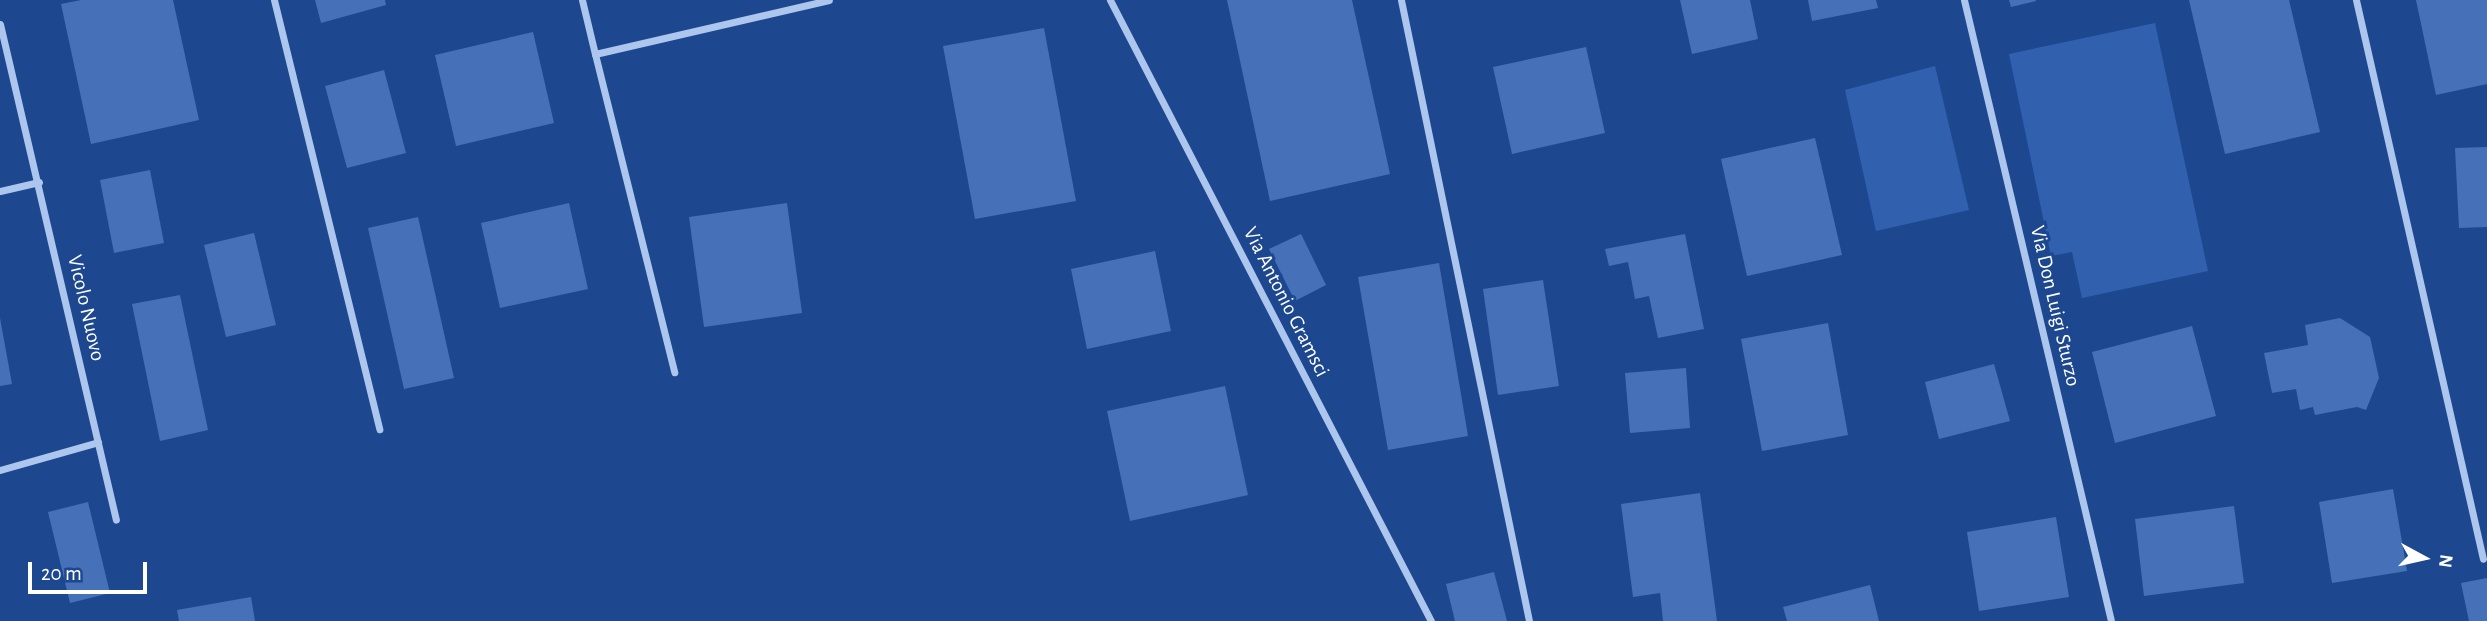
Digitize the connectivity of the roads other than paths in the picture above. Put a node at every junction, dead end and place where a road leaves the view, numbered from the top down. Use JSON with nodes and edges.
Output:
{"nodes":[{"id":1,"x":274,"y":0,"type":"edge"},
{"id":2,"x":582,"y":0,"type":"edge"},
{"id":3,"x":829,"y":0,"type":"edge"},
{"id":4,"x":1110,"y":0,"type":"edge"},
{"id":5,"x":1401,"y":0,"type":"edge"},
{"id":6,"x":1965,"y":0,"type":"edge"},
{"id":7,"x":2356,"y":0,"type":"edge"},
{"id":8,"x":0,"y":24,"type":"edge"},
{"id":9,"x":595,"y":54,"type":"junction"},
{"id":10,"x":39,"y":182,"type":"junction"},
{"id":11,"x":0,"y":191,"type":"edge"},
{"id":12,"x":674,"y":372,"type":"dead end"},
{"id":13,"x":379,"y":429,"type":"dead end"},
{"id":14,"x":98,"y":442,"type":"junction"},
{"id":15,"x":0,"y":470,"type":"edge"},
{"id":16,"x":116,"y":520,"type":"dead end"},
{"id":17,"x":2483,"y":559,"type":"dead end"},
{"id":18,"x":1431,"y":621,"type":"edge"},
{"id":19,"x":1529,"y":621,"type":"edge"},
{"id":20,"x":2111,"y":621,"type":"edge"}],
"edges":[{"from":1,"to":13,"type":"street"},
{"from":2,"to":9,"type":"street"},
{"from":3,"to":9,"type":"street"},
{"from":4,"to":18,"type":"street","name":"Via Antonio Gramsci"},
{"from":5,"to":19,"type":"street"},
{"from":6,"to":20,"type":"street","name":"Via Don Luigi Sturzo"},
{"from":7,"to":17,"type":"street"},
{"from":8,"to":10,"type":"street","name":"Vicolo Nuovo"},
{"from":9,"to":12,"type":"street"},
{"from":10,"to":11,"type":"street"},
{"from":10,"to":14,"type":"street","name":"Vicolo Nuovo"},
{"from":14,"to":15,"type":"street"},
{"from":14,"to":16,"type":"street","name":"Vicolo Nuovo"}]}
